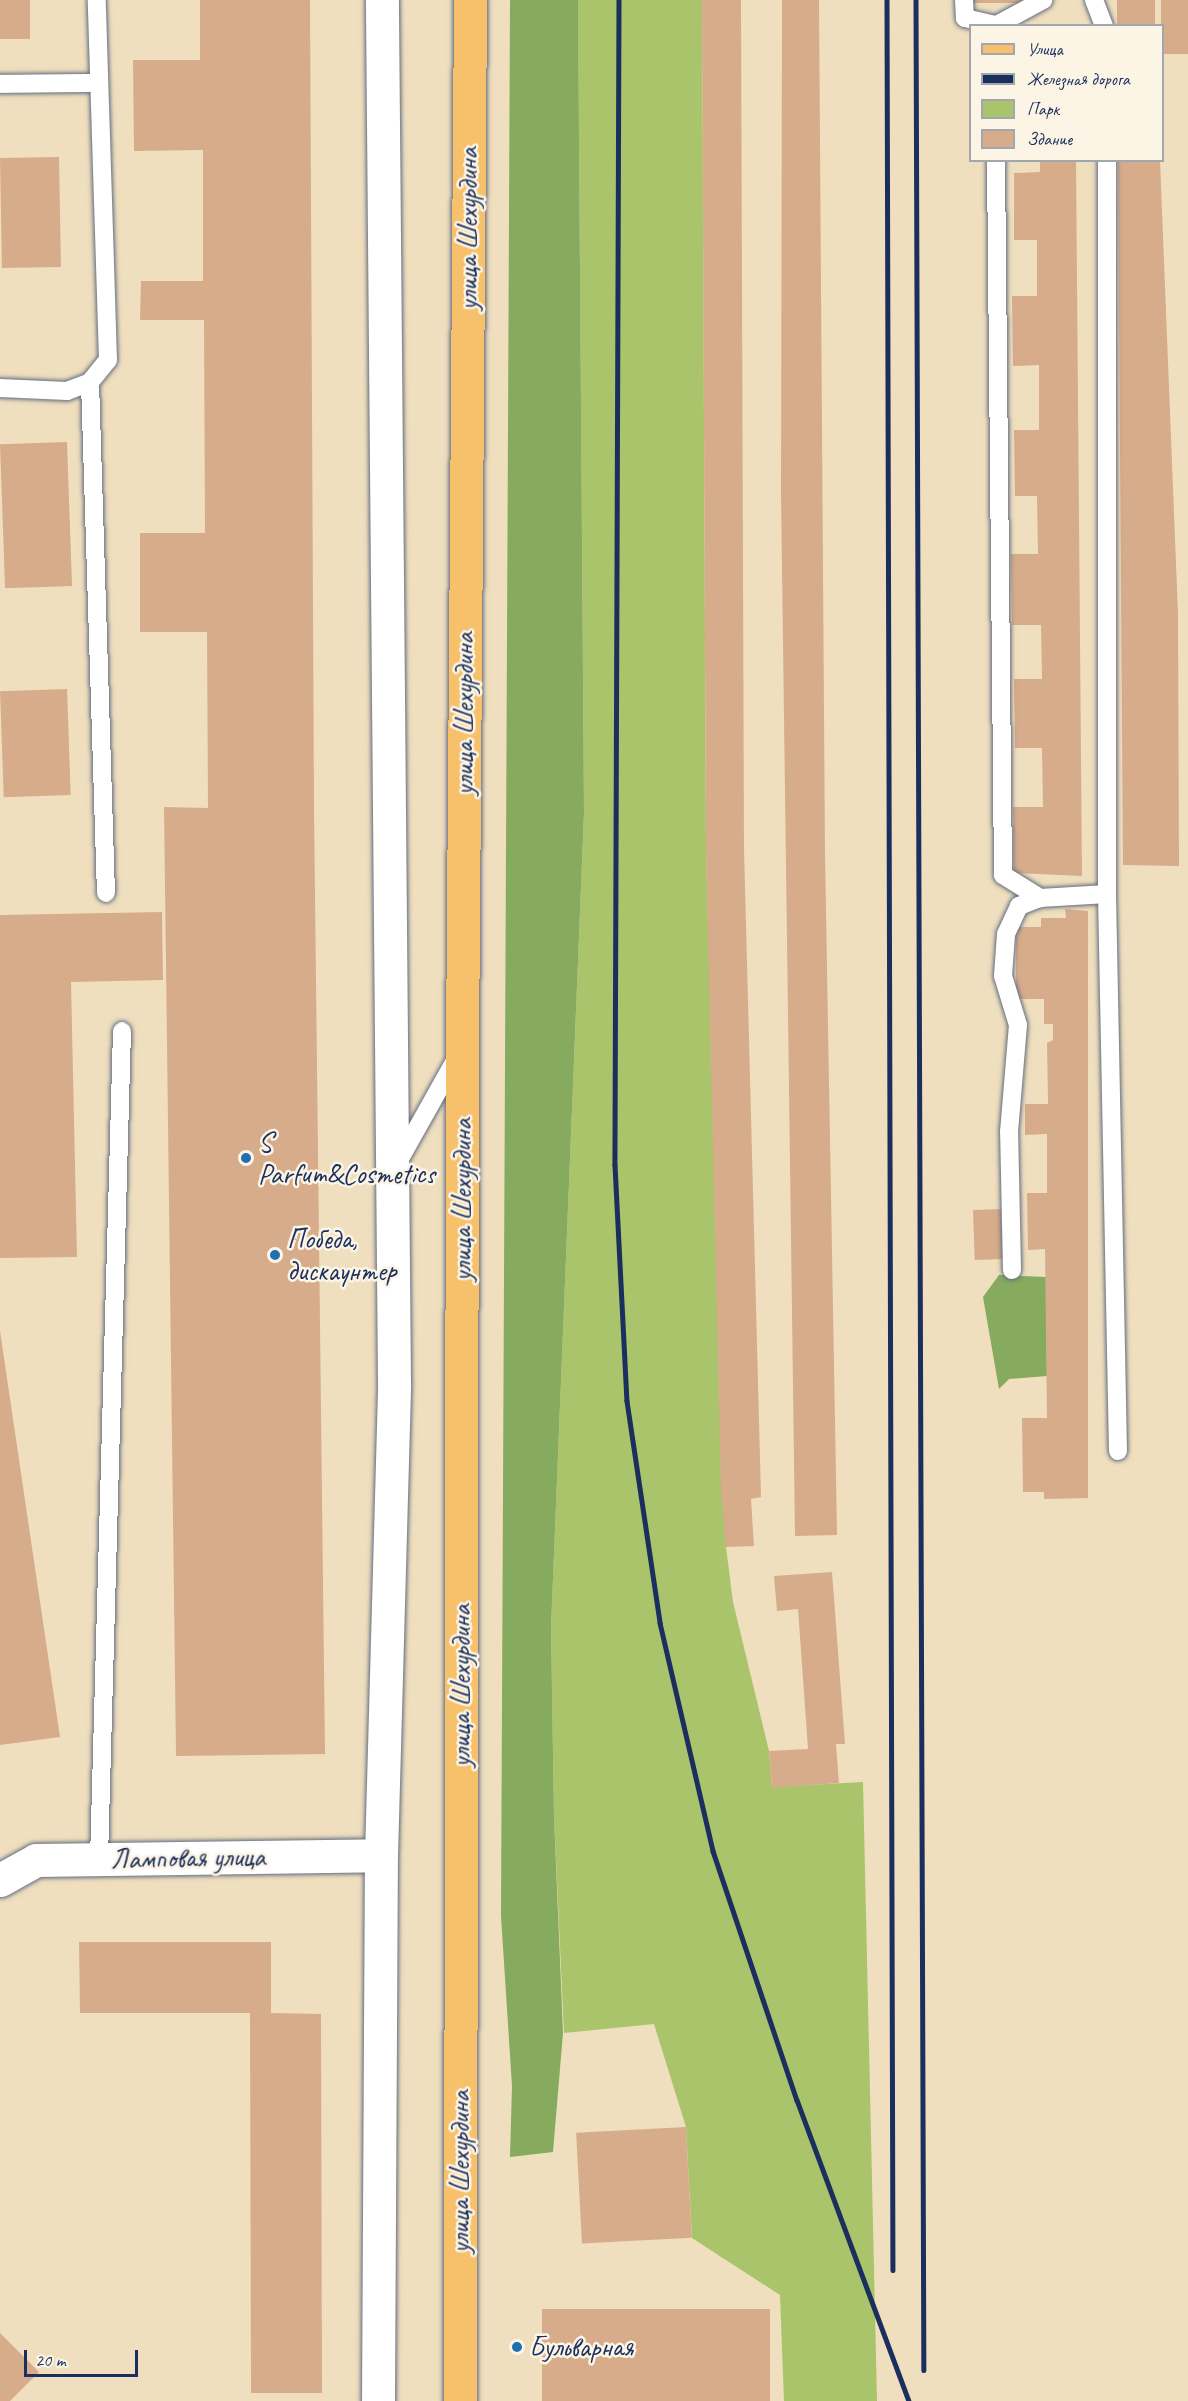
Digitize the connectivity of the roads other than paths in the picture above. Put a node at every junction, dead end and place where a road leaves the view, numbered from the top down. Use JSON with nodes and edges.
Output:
{"nodes":[{"id":1,"x":97,"y":0,"type":"edge"},
{"id":2,"x":382,"y":0,"type":"edge"},
{"id":3,"x":470,"y":0,"type":"edge"},
{"id":4,"x":964,"y":0,"type":"edge"},
{"id":5,"x":1043,"y":0,"type":"edge"},
{"id":6,"x":1094,"y":0,"type":"edge"},
{"id":7,"x":991,"y":24,"type":"edge"},
{"id":8,"x":997,"y":24,"type":"edge"},
{"id":9,"x":1103,"y":24,"type":"edge"},
{"id":10,"x":99,"y":83,"type":"junction"},
{"id":11,"x":0,"y":84,"type":"edge"},
{"id":12,"x":996,"y":162,"type":"edge"},
{"id":13,"x":1107,"y":162,"type":"edge"},
{"id":14,"x":90,"y":382,"type":"junction"},
{"id":15,"x":0,"y":388,"type":"edge"},
{"id":16,"x":106,"y":893,"type":"dead end"},
{"id":17,"x":1107,"y":894,"type":"junction"},
{"id":18,"x":1040,"y":898,"type":"junction"},
{"id":19,"x":122,"y":1030,"type":"dead end"},
{"id":20,"x":462,"y":1047,"type":"junction"},
{"id":21,"x":394,"y":1171,"type":"junction"},
{"id":22,"x":1012,"y":1270,"type":"dead end"},
{"id":23,"x":1118,"y":1451,"type":"dead end"},
{"id":24,"x":381,"y":1855,"type":"junction"},
{"id":25,"x":99,"y":1859,"type":"junction"},
{"id":26,"x":0,"y":1880,"type":"edge"},
{"id":27,"x":378,"y":2401,"type":"edge"},
{"id":28,"x":460,"y":2401,"type":"edge"}],
"edges":[{"from":1,"to":10,"type":"lane"},
{"from":2,"to":21,"type":"street"},
{"from":3,"to":20,"type":"main road","name":"улица Шехурдина"},
{"from":4,"to":7,"type":"lane"},
{"from":5,"to":8,"type":"lane"},
{"from":6,"to":9,"type":"lane"},
{"from":10,"to":11,"type":"lane"},
{"from":10,"to":14,"type":"lane"},
{"from":12,"to":18,"type":"lane"},
{"from":13,"to":17,"type":"lane"},
{"from":14,"to":15,"type":"lane"},
{"from":14,"to":16,"type":"lane"},
{"from":17,"to":18,"type":"lane"},
{"from":17,"to":23,"type":"lane"},
{"from":18,"to":22,"type":"lane"},
{"from":19,"to":25,"type":"lane"},
{"from":20,"to":21,"type":"lane"},
{"from":20,"to":28,"type":"main road","name":"улица Шехурдина"},
{"from":21,"to":24,"type":"street"},
{"from":24,"to":25,"type":"street","name":"Ламповая улица"},
{"from":24,"to":27,"type":"street"},
{"from":25,"to":26,"type":"street","name":"Ламповая улица"}]}
